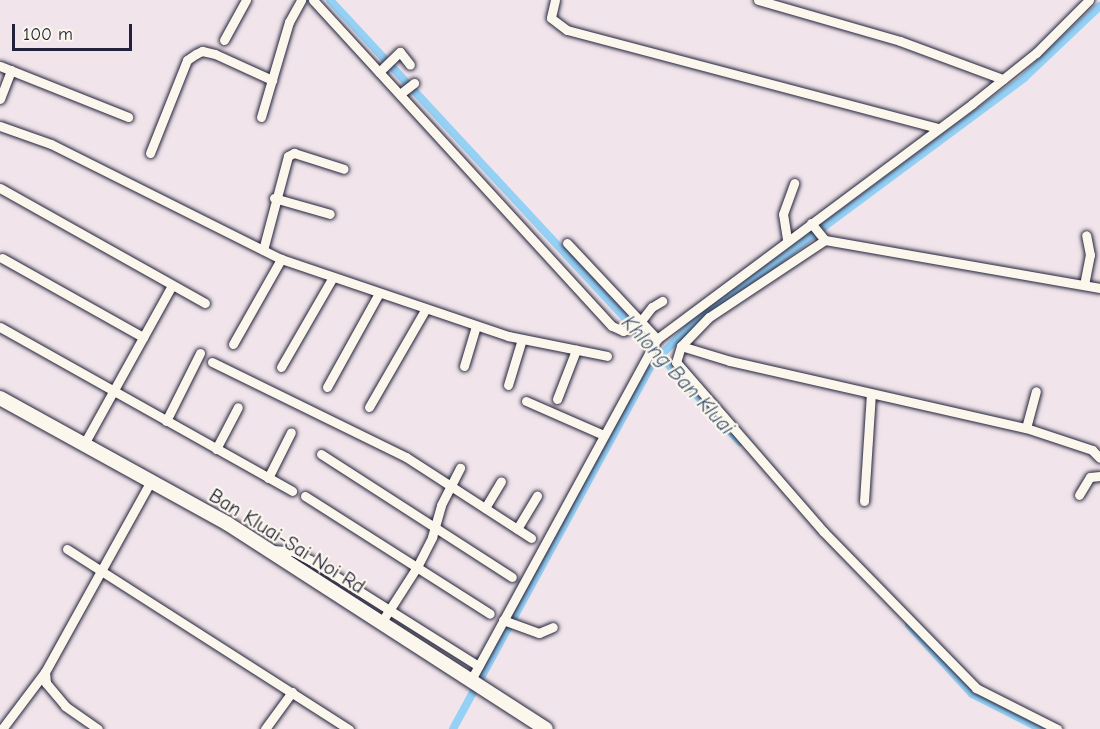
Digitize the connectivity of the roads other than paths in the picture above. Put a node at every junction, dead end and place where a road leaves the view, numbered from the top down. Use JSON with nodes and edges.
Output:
{"nodes":[{"id":1,"x":246,"y":0,"type":"edge"},
{"id":2,"x":301,"y":0,"type":"edge"},
{"id":3,"x":313,"y":0,"type":"edge"},
{"id":4,"x":555,"y":0,"type":"edge"},
{"id":5,"x":758,"y":0,"type":"edge"},
{"id":6,"x":1089,"y":0,"type":"edge"},
{"id":7,"x":224,"y":40,"type":"dead end"},
{"id":8,"x":411,"y":65,"type":"dead end"},
{"id":9,"x":0,"y":66,"type":"edge"},
{"id":10,"x":11,"y":70,"type":"junction"},
{"id":11,"x":380,"y":70,"type":"junction"},
{"id":12,"x":1003,"y":79,"type":"junction"},
{"id":13,"x":272,"y":80,"type":"junction"},
{"id":14,"x":413,"y":84,"type":"dead end"},
{"id":15,"x":401,"y":93,"type":"junction"},
{"id":16,"x":0,"y":99,"type":"edge"},
{"id":17,"x":128,"y":117,"type":"dead end"},
{"id":18,"x":261,"y":117,"type":"dead end"},
{"id":19,"x":0,"y":126,"type":"edge"},
{"id":20,"x":938,"y":129,"type":"junction"},
{"id":21,"x":150,"y":153,"type":"dead end"},
{"id":22,"x":344,"y":169,"type":"dead end"},
{"id":23,"x":794,"y":183,"type":"dead end"},
{"id":24,"x":0,"y":188,"type":"edge"},
{"id":25,"x":274,"y":198,"type":"junction"},
{"id":26,"x":330,"y":214,"type":"dead end"},
{"id":27,"x":813,"y":224,"type":"junction"},
{"id":28,"x":1086,"y":235,"type":"dead end"},
{"id":29,"x":823,"y":237,"type":"junction"},
{"id":30,"x":787,"y":239,"type":"junction"},
{"id":31,"x":567,"y":243,"type":"dead end"},
{"id":32,"x":263,"y":250,"type":"junction"},
{"id":33,"x":2,"y":258,"type":"dead end"},
{"id":34,"x":281,"y":259,"type":"junction"},
{"id":35,"x":333,"y":277,"type":"junction"},
{"id":36,"x":172,"y":285,"type":"junction"},
{"id":37,"x":1084,"y":285,"type":"junction"},
{"id":38,"x":1100,"y":288,"type":"edge"},
{"id":39,"x":379,"y":293,"type":"junction"},
{"id":40,"x":662,"y":301,"type":"dead end"},
{"id":41,"x":205,"y":303,"type":"dead end"},
{"id":42,"x":425,"y":310,"type":"junction"},
{"id":43,"x":639,"y":324,"type":"junction"},
{"id":44,"x":476,"y":326,"type":"junction"},
{"id":45,"x":0,"y":327,"type":"edge"},
{"id":46,"x":143,"y":337,"type":"junction"},
{"id":47,"x":522,"y":339,"type":"junction"},
{"id":48,"x":656,"y":341,"type":"junction"},
{"id":49,"x":233,"y":344,"type":"dead end"},
{"id":50,"x":681,"y":346,"type":"junction"},
{"id":51,"x":576,"y":350,"type":"junction"},
{"id":52,"x":200,"y":353,"type":"dead end"},
{"id":53,"x":607,"y":356,"type":"dead end"},
{"id":54,"x":212,"y":362,"type":"dead end"},
{"id":55,"x":464,"y":366,"type":"dead end"},
{"id":56,"x":281,"y":368,"type":"dead end"},
{"id":57,"x":508,"y":384,"type":"dead end"},
{"id":58,"x":327,"y":387,"type":"dead end"},
{"id":59,"x":114,"y":391,"type":"junction"},
{"id":60,"x":1036,"y":391,"type":"dead end"},
{"id":61,"x":871,"y":394,"type":"junction"},
{"id":62,"x":0,"y":398,"type":"edge"},
{"id":63,"x":556,"y":399,"type":"dead end"},
{"id":64,"x":526,"y":401,"type":"dead end"},
{"id":65,"x":238,"y":407,"type":"dead end"},
{"id":66,"x":369,"y":407,"type":"dead end"},
{"id":67,"x":166,"y":420,"type":"junction"},
{"id":68,"x":1026,"y":429,"type":"junction"},
{"id":69,"x":291,"y":432,"type":"dead end"},
{"id":70,"x":604,"y":435,"type":"junction"},
{"id":71,"x":84,"y":444,"type":"junction"},
{"id":72,"x":216,"y":449,"type":"junction"},
{"id":73,"x":321,"y":454,"type":"dead end"},
{"id":74,"x":1100,"y":458,"type":"edge"},
{"id":75,"x":460,"y":468,"type":"dead end"},
{"id":76,"x":1100,"y":476,"type":"edge"},
{"id":77,"x":268,"y":478,"type":"junction"},
{"id":78,"x":151,"y":481,"type":"junction"},
{"id":79,"x":501,"y":481,"type":"dead end"},
{"id":80,"x":451,"y":486,"type":"junction"},
{"id":81,"x":292,"y":491,"type":"dead end"},
{"id":82,"x":1079,"y":495,"type":"dead end"},
{"id":83,"x":305,"y":496,"type":"dead end"},
{"id":84,"x":537,"y":496,"type":"dead end"},
{"id":85,"x":864,"y":501,"type":"dead end"},
{"id":86,"x":485,"y":508,"type":"junction"},
{"id":87,"x":435,"y":528,"type":"junction"},
{"id":88,"x":517,"y":529,"type":"junction"},
{"id":89,"x":531,"y":538,"type":"dead end"},
{"id":90,"x":68,"y":549,"type":"dead end"},
{"id":91,"x":269,"y":549,"type":"junction"},
{"id":92,"x":417,"y":567,"type":"junction"},
{"id":93,"x":104,"y":569,"type":"junction"},
{"id":94,"x":512,"y":577,"type":"dead end"},
{"id":95,"x":390,"y":609,"type":"junction"},
{"id":96,"x":490,"y":614,"type":"dead end"},
{"id":97,"x":505,"y":621,"type":"junction"},
{"id":98,"x":381,"y":623,"type":"junction"},
{"id":99,"x":553,"y":627,"type":"dead end"},
{"id":100,"x":478,"y":666,"type":"junction"},
{"id":101,"x":45,"y":672,"type":"junction"},
{"id":102,"x":475,"y":683,"type":"junction"},
{"id":103,"x":292,"y":692,"type":"junction"},
{"id":104,"x":92,"y":727,"type":"edge"},
{"id":105,"x":3,"y":729,"type":"edge"},
{"id":106,"x":265,"y":729,"type":"edge"},
{"id":107,"x":350,"y":729,"type":"edge"},
{"id":108,"x":546,"y":729,"type":"edge"},
{"id":109,"x":1057,"y":729,"type":"edge"}],
"edges":[{"from":1,"to":7,"type":"street"},
{"from":2,"to":13,"type":"street"},
{"from":3,"to":11,"type":"street"},
{"from":4,"to":20,"type":"street"},
{"from":5,"to":12,"type":"street"},
{"from":6,"to":12,"type":"street"},
{"from":8,"to":11,"type":"street"},
{"from":9,"to":10,"type":"street"},
{"from":10,"to":16,"type":"street"},
{"from":10,"to":17,"type":"street"},
{"from":11,"to":15,"type":"street"},
{"from":12,"to":20,"type":"street"},
{"from":13,"to":18,"type":"street"},
{"from":13,"to":21,"type":"street"},
{"from":14,"to":15,"type":"street"},
{"from":15,"to":43,"type":"street"},
{"from":19,"to":32,"type":"street"},
{"from":20,"to":27,"type":"street"},
{"from":22,"to":25,"type":"street"},
{"from":23,"to":30,"type":"street"},
{"from":24,"to":36,"type":"street"},
{"from":25,"to":26,"type":"street"},
{"from":25,"to":32,"type":"street"},
{"from":27,"to":29,"type":"street"},
{"from":27,"to":30,"type":"street"},
{"from":28,"to":37,"type":"street"},
{"from":29,"to":37,"type":"street"},
{"from":29,"to":50,"type":"street"},
{"from":30,"to":48,"type":"street"},
{"from":31,"to":43,"type":"street"},
{"from":32,"to":34,"type":"street"},
{"from":33,"to":46,"type":"street"},
{"from":34,"to":35,"type":"street"},
{"from":34,"to":49,"type":"street"},
{"from":35,"to":39,"type":"street"},
{"from":35,"to":56,"type":"street"},
{"from":36,"to":41,"type":"street"},
{"from":36,"to":46,"type":"street"},
{"from":37,"to":38,"type":"street"},
{"from":39,"to":42,"type":"street"},
{"from":39,"to":58,"type":"street"},
{"from":40,"to":43,"type":"street"},
{"from":42,"to":44,"type":"street"},
{"from":42,"to":66,"type":"street"},
{"from":43,"to":48,"type":"street"},
{"from":44,"to":47,"type":"street"},
{"from":44,"to":55,"type":"street"},
{"from":45,"to":59,"type":"street"},
{"from":46,"to":59,"type":"street"},
{"from":47,"to":51,"type":"street"},
{"from":47,"to":57,"type":"street"},
{"from":48,"to":70,"type":"street"},
{"from":50,"to":61,"type":"street"},
{"from":50,"to":109,"type":"street"},
{"from":51,"to":53,"type":"street"},
{"from":51,"to":63,"type":"street"},
{"from":52,"to":67,"type":"street"},
{"from":54,"to":80,"type":"street"},
{"from":59,"to":67,"type":"street"},
{"from":59,"to":71,"type":"street"},
{"from":60,"to":68,"type":"street"},
{"from":61,"to":68,"type":"street"},
{"from":61,"to":85,"type":"street"},
{"from":62,"to":71,"type":"street","name":"Ban Kluai-Sai Noi Rd"},
{"from":64,"to":70,"type":"street"},
{"from":65,"to":72,"type":"street"},
{"from":67,"to":72,"type":"street"},
{"from":68,"to":74,"type":"street"},
{"from":69,"to":77,"type":"street"},
{"from":70,"to":97,"type":"street"},
{"from":71,"to":78,"type":"street","name":"Ban Kluai-Sai Noi Rd"},
{"from":72,"to":77,"type":"street"},
{"from":73,"to":87,"type":"street"},
{"from":75,"to":80,"type":"street"},
{"from":76,"to":82,"type":"street"},
{"from":77,"to":81,"type":"street"},
{"from":78,"to":91,"type":"street","name":"Ban Kluai-Sai Noi Rd"},
{"from":78,"to":93,"type":"street"},
{"from":79,"to":86,"type":"street"},
{"from":80,"to":86,"type":"street"},
{"from":80,"to":87,"type":"street"},
{"from":83,"to":92,"type":"street"},
{"from":84,"to":88,"type":"street"},
{"from":86,"to":88,"type":"street"},
{"from":87,"to":92,"type":"street"},
{"from":87,"to":94,"type":"street"},
{"from":88,"to":89,"type":"street"},
{"from":90,"to":93,"type":"street"},
{"from":91,"to":95,"type":"street"},
{"from":91,"to":98,"type":"street","name":"Ban Kluai-Sai Noi Rd"},
{"from":92,"to":95,"type":"street"},
{"from":92,"to":96,"type":"street"},
{"from":93,"to":101,"type":"street"},
{"from":93,"to":103,"type":"street"},
{"from":95,"to":98,"type":"street"},
{"from":95,"to":100,"type":"street"},
{"from":97,"to":99,"type":"street"},
{"from":97,"to":100,"type":"street"},
{"from":98,"to":102,"type":"street","name":"Ban Kluai-Sai Noi Rd"},
{"from":100,"to":102,"type":"street"},
{"from":101,"to":104,"type":"street"},
{"from":101,"to":105,"type":"street"},
{"from":102,"to":108,"type":"street","name":"Ban Kluai-Sai Noi Rd"},
{"from":103,"to":106,"type":"street"},
{"from":103,"to":107,"type":"street"}]}
